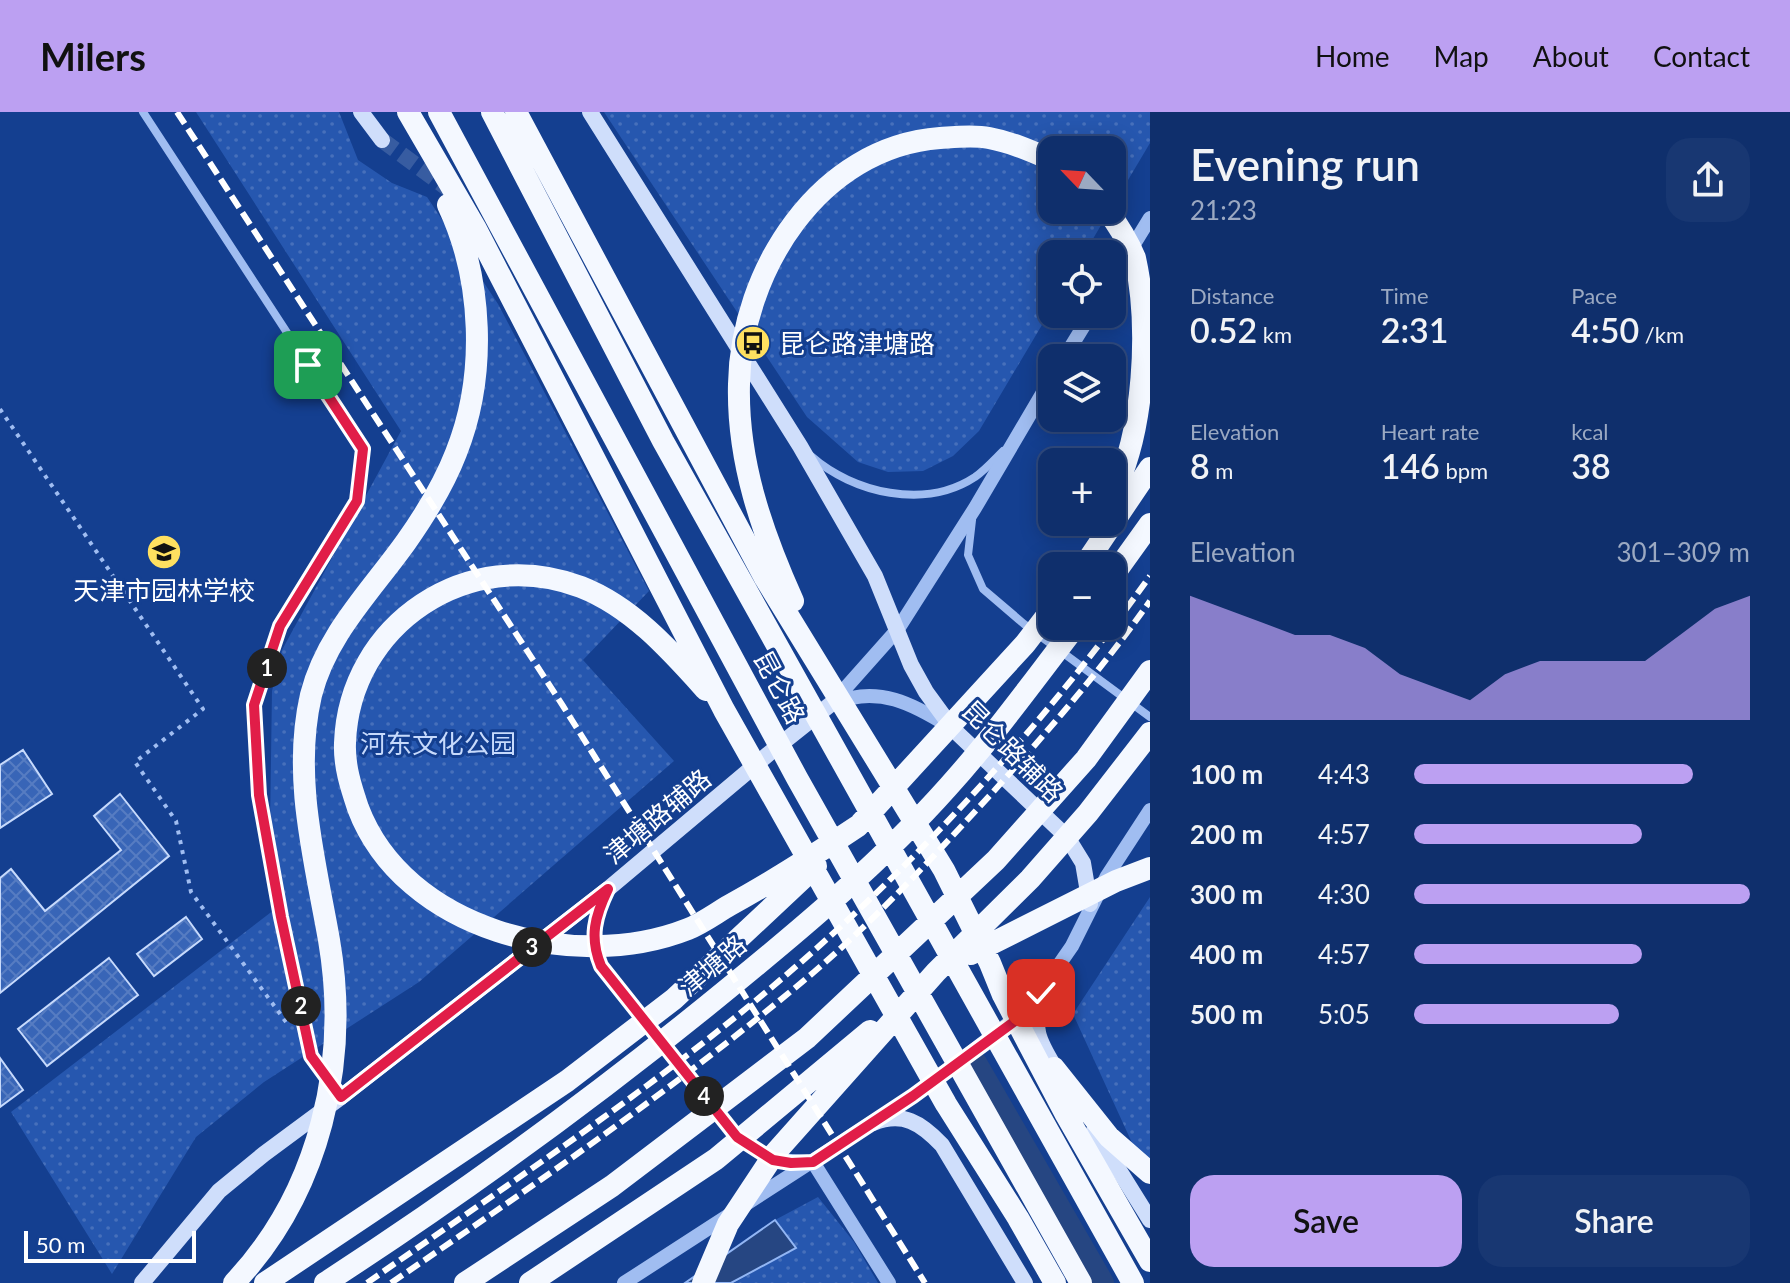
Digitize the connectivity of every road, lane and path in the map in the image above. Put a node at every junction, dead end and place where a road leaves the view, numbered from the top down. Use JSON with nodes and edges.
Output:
{"nodes":[{"id":1,"x":143,"y":112,"type":"edge"},
{"id":2,"x":361,"y":112,"type":"edge"},
{"id":3,"x":407,"y":112,"type":"edge"},
{"id":4,"x":439,"y":112,"type":"edge"},
{"id":5,"x":492,"y":112,"type":"edge"},
{"id":6,"x":516,"y":112,"type":"edge"},
{"id":7,"x":590,"y":112,"type":"edge"},
{"id":8,"x":382,"y":140,"type":"tunnel mouth"},
{"id":9,"x":1038,"y":154,"type":"edge"},
{"id":10,"x":1150,"y":218,"type":"edge"},
{"id":11,"x":1115,"y":224,"type":"edge"},
{"id":12,"x":1126,"y":257,"type":"edge"},
{"id":13,"x":1038,"y":400,"type":"edge"},
{"id":14,"x":0,"y":409,"type":"edge"},
{"id":15,"x":1014,"y":439,"type":"junction"},
{"id":16,"x":800,"y":446,"type":"junction"},
{"id":17,"x":1126,"y":460,"type":"edge"},
{"id":18,"x":1150,"y":468,"type":"edge"},
{"id":19,"x":975,"y":508,"type":"junction"},
{"id":20,"x":1150,"y":524,"type":"edge"},
{"id":21,"x":1093,"y":552,"type":"edge"},
{"id":22,"x":1126,"y":557,"type":"edge"},
{"id":23,"x":1038,"y":611,"type":"edge"},
{"id":24,"x":1038,"y":627,"type":"edge"},
{"id":25,"x":898,"y":629,"type":"junction"},
{"id":26,"x":1065,"y":640,"type":"edge"},
{"id":27,"x":1150,"y":671,"type":"edge"},
{"id":28,"x":988,"y":683,"type":"junction"},
{"id":29,"x":831,"y":695,"type":"junction"},
{"id":30,"x":724,"y":710,"type":"junction"},
{"id":31,"x":1150,"y":717,"type":"edge"},
{"id":32,"x":953,"y":729,"type":"junction"},
{"id":33,"x":1150,"y":733,"type":"edge"},
{"id":34,"x":1150,"y":810,"type":"edge"},
{"id":35,"x":858,"y":826,"type":"junction"},
{"id":36,"x":1150,"y":868,"type":"edge"},
{"id":37,"x":608,"y":889,"type":"junction"},
{"id":38,"x":1090,"y":906,"type":"junction"},
{"id":39,"x":936,"y":972,"type":"junction"},
{"id":40,"x":1041,"y":993,"type":"junction"},
{"id":41,"x":1003,"y":995,"type":"junction"},
{"id":42,"x":909,"y":1002,"type":"junction"},
{"id":43,"x":311,"y":1056,"type":"junction"},
{"id":44,"x":341,"y":1097,"type":"junction"},
{"id":45,"x":873,"y":1123,"type":"junction"},
{"id":46,"x":813,"y":1162,"type":"junction"},
{"id":47,"x":1150,"y":1173,"type":"edge"},
{"id":48,"x":1018,"y":1218,"type":"junction"},
{"id":49,"x":1150,"y":1220,"type":"edge"},
{"id":50,"x":1150,"y":1261,"type":"edge"},
{"id":51,"x":142,"y":1283,"type":"edge"},
{"id":52,"x":234,"y":1283,"type":"edge"},
{"id":53,"x":265,"y":1283,"type":"edge"},
{"id":54,"x":325,"y":1283,"type":"edge"},
{"id":55,"x":465,"y":1283,"type":"edge"},
{"id":56,"x":530,"y":1283,"type":"edge"},
{"id":57,"x":624,"y":1283,"type":"edge"},
{"id":58,"x":703,"y":1283,"type":"edge"},
{"id":59,"x":889,"y":1283,"type":"edge"},
{"id":60,"x":1025,"y":1283,"type":"edge"},
{"id":61,"x":1044,"y":1283,"type":"edge"},
{"id":62,"x":1055,"y":1283,"type":"edge"},
{"id":63,"x":1081,"y":1283,"type":"edge"},
{"id":64,"x":1133,"y":1283,"type":"edge"}],
"edges":[{"from":1,"to":43,"type":"street"},
{"from":2,"to":8,"type":"main road"},
{"from":3,"to":30,"type":"highway"},
{"from":3,"to":52,"type":"highway"},
{"from":4,"to":63,"type":"highway","name":"昆仑路"},
{"from":5,"to":64,"type":"highway","name":"昆仑路"},
{"from":6,"to":29,"type":"highway"},
{"from":7,"to":16,"type":"main road","name":"昆仑路辅路"},
{"from":9,"to":29,"type":"highway"},
{"from":10,"to":12,"type":"street"},
{"from":11,"to":17,"type":"highway"},
{"from":13,"to":15,"type":"street","name":"津塘路辅路"},
{"from":14,"to":43,"type":"path"},
{"from":15,"to":16,"type":"street"},
{"from":15,"to":19,"type":"street","name":"津塘路辅路"},
{"from":16,"to":25,"type":"main road","name":"昆仑路辅路"},
{"from":18,"to":21,"type":"highway"},
{"from":19,"to":25,"type":"street","name":"津塘路辅路"},
{"from":19,"to":31,"type":"street"},
{"from":20,"to":22,"type":"highway"},
{"from":23,"to":28,"type":"highway"},
{"from":24,"to":28,"type":"highway"},
{"from":25,"to":29,"type":"street","name":"津塘路辅路"},
{"from":25,"to":32,"type":"main road","name":"昆仑路辅路"},
{"from":26,"to":54,"type":"highway","name":"津塘路"},
{"from":27,"to":55,"type":"highway"},
{"from":28,"to":35,"type":"highway"},
{"from":29,"to":32,"type":"street"},
{"from":29,"to":37,"type":"main road","name":"津塘路辅路"},
{"from":29,"to":41,"type":"highway"},
{"from":30,"to":35,"type":"highway"},
{"from":30,"to":48,"type":"highway"},
{"from":32,"to":38,"type":"main road","name":"昆仑路辅路"},
{"from":33,"to":39,"type":"highway"},
{"from":34,"to":38,"type":"street"},
{"from":35,"to":53,"type":"highway"},
{"from":36,"to":39,"type":"highway"},
{"from":37,"to":44,"type":"main road","name":"津塘路辅路"},
{"from":37,"to":46,"type":"street"},
{"from":38,"to":40,"type":"street"},
{"from":39,"to":42,"type":"highway"},
{"from":40,"to":45,"type":"street"},
{"from":40,"to":49,"type":"main road"},
{"from":41,"to":47,"type":"highway"},
{"from":41,"to":50,"type":"highway"},
{"from":42,"to":56,"type":"highway"},
{"from":42,"to":58,"type":"highway"},
{"from":43,"to":44,"type":"street"},
{"from":44,"to":51,"type":"main road","name":"津塘路辅路"},
{"from":45,"to":46,"type":"street"},
{"from":45,"to":60,"type":"main road"},
{"from":46,"to":57,"type":"street"},
{"from":46,"to":59,"type":"street"},
{"from":48,"to":61,"type":"highway"},
{"from":48,"to":62,"type":"highway"}]}
